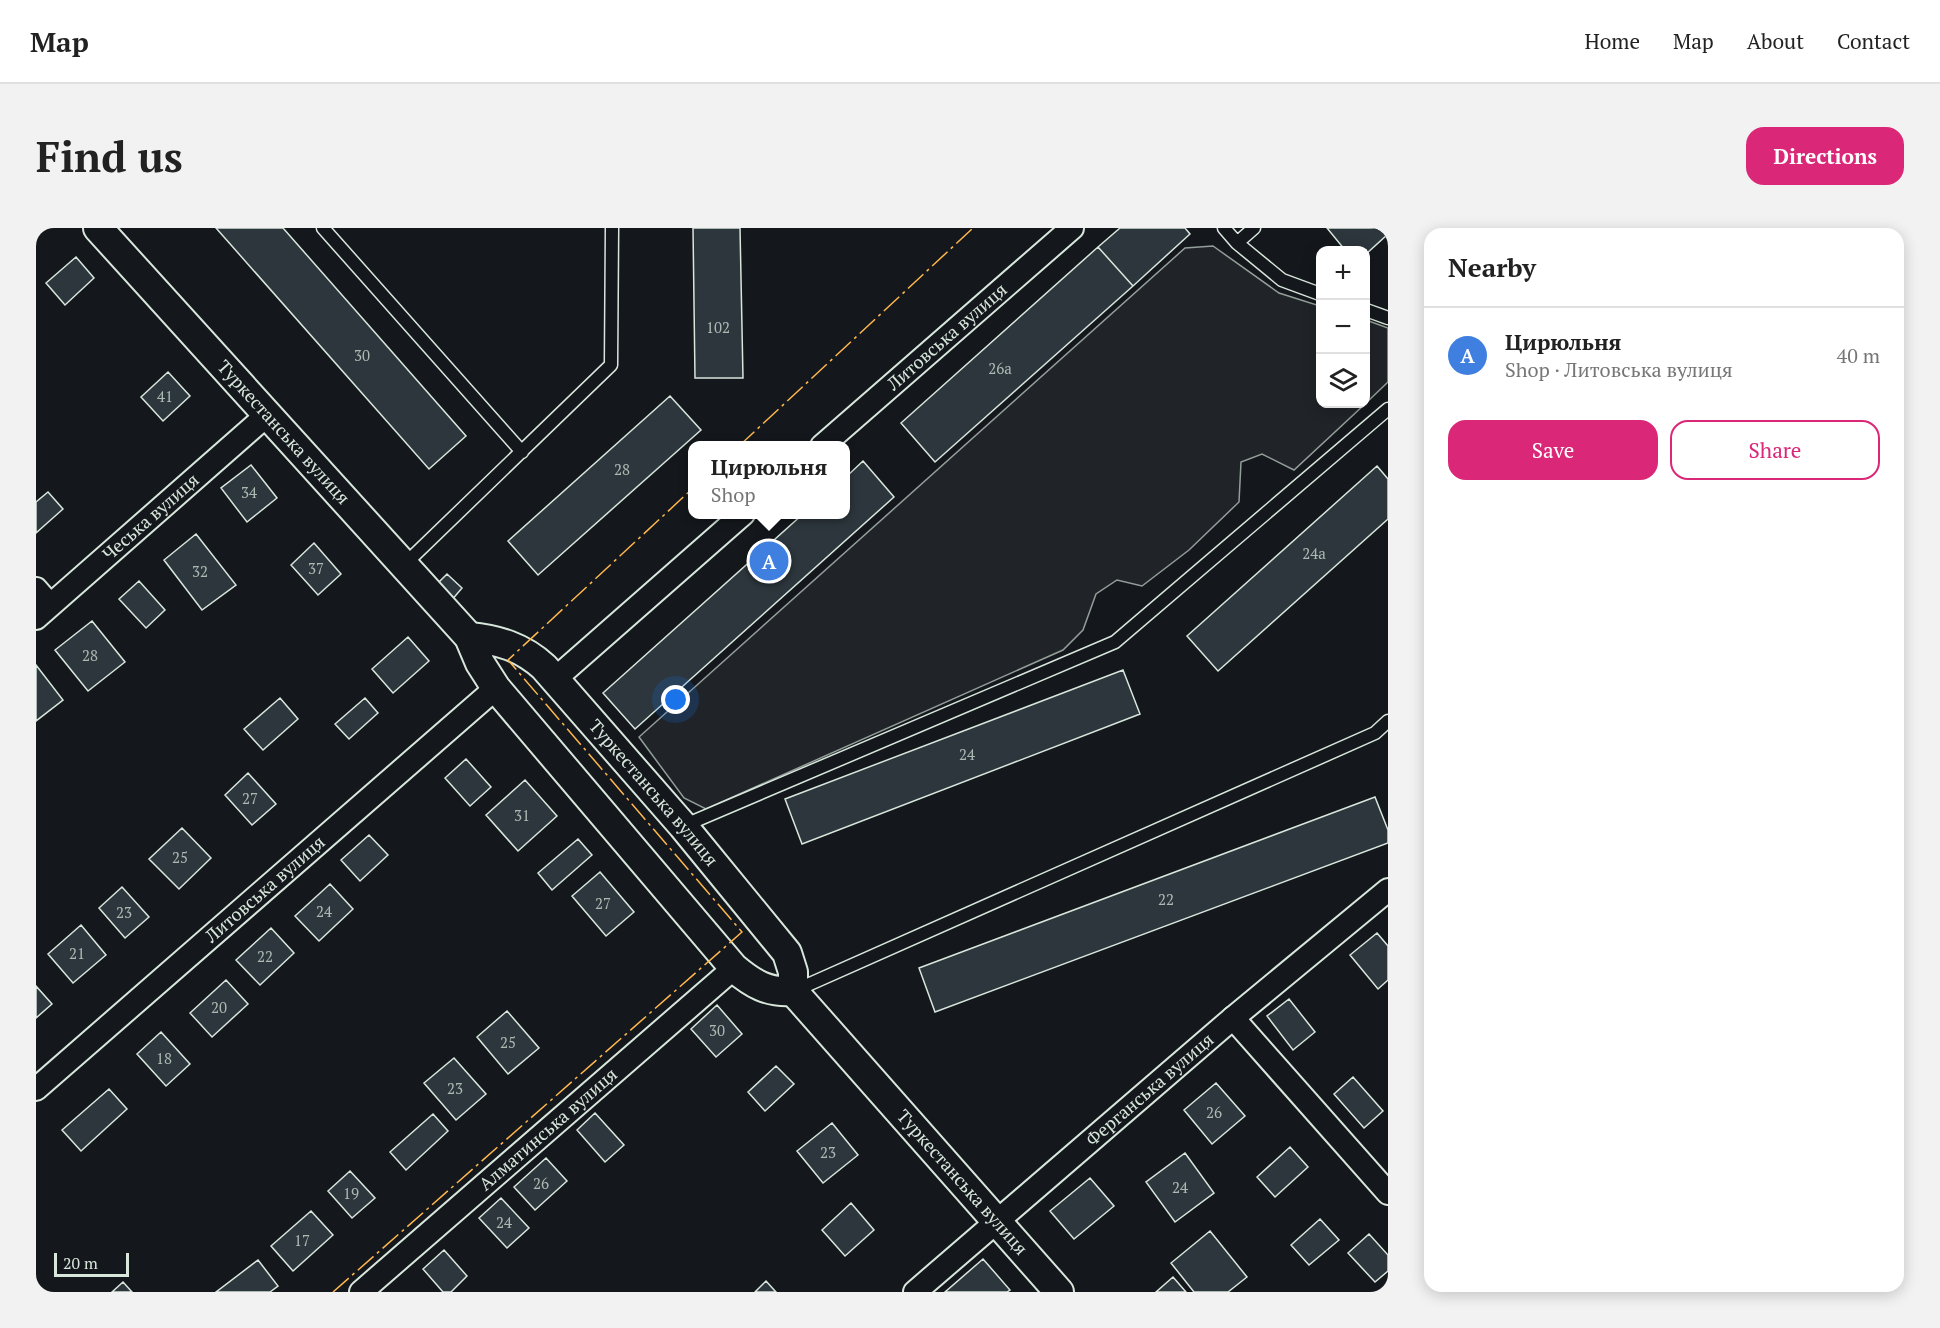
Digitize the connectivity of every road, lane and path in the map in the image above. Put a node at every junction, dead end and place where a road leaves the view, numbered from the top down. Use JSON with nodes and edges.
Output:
{"nodes":[{"id":1,"x":98,"y":228,"type":"edge"},
{"id":2,"x":322,"y":228,"type":"edge"},
{"id":3,"x":612,"y":228,"type":"edge"},
{"id":4,"x":1072,"y":228,"type":"edge"},
{"id":5,"x":1224,"y":228,"type":"edge"},
{"id":6,"x":1254,"y":228,"type":"edge"},
{"id":7,"x":1237,"y":243,"type":"junction"},
{"id":8,"x":1316,"y":293,"type":"edge"},
{"id":9,"x":1370,"y":312,"type":"edge"},
{"id":10,"x":1388,"y":318,"type":"edge"},
{"id":11,"x":1388,"y":409,"type":"edge"},
{"id":12,"x":267,"y":415,"type":"junction"},
{"id":13,"x":828,"y":441,"type":"edge"},
{"id":14,"x":522,"y":452,"type":"junction"},
{"id":15,"x":737,"y":519,"type":"edge"},
{"id":16,"x":403,"y":566,"type":"junction"},
{"id":17,"x":41,"y":604,"type":"edge"},
{"id":18,"x":469,"y":637,"type":"junction"},
{"id":19,"x":555,"y":679,"type":"junction"},
{"id":20,"x":496,"y":688,"type":"junction"},
{"id":21,"x":1388,"y":721,"type":"edge"},
{"id":22,"x":683,"y":826,"type":"junction"},
{"id":23,"x":1388,"y":890,"type":"edge"},
{"id":24,"x":734,"y":968,"type":"junction"},
{"id":25,"x":793,"y":992,"type":"junction"},
{"id":26,"x":1233,"y":1018,"type":"junction"},
{"id":27,"x":36,"y":1089,"type":"edge"},
{"id":28,"x":1388,"y":1193,"type":"edge"},
{"id":29,"x":996,"y":1221,"type":"junction"},
{"id":30,"x":361,"y":1292,"type":"edge"},
{"id":31,"x":915,"y":1292,"type":"edge"},
{"id":32,"x":1059,"y":1292,"type":"edge"}],
"edges":[{"from":1,"to":12,"type":"street","name":"Туркестанська вулиця"},
{"from":2,"to":14,"type":"lane"},
{"from":3,"to":14,"type":"lane"},
{"from":4,"to":13,"type":"street","name":"Литовська вулиця"},
{"from":5,"to":7,"type":"lane"},
{"from":6,"to":7,"type":"lane"},
{"from":7,"to":8,"type":"lane"},
{"from":9,"to":10,"type":"lane"},
{"from":11,"to":22,"type":"lane"},
{"from":12,"to":16,"type":"street","name":"Туркестанська вулиця"},
{"from":12,"to":17,"type":"street","name":"Чеська вулиця"},
{"from":14,"to":16,"type":"lane"},
{"from":15,"to":19,"type":"street"},
{"from":16,"to":18,"type":"street","name":"Туркестанська вулиця"},
{"from":18,"to":19,"type":"street","name":"Туркестанська вулиця"},
{"from":18,"to":20,"type":"street","name":"Туркестанська вулиця"},
{"from":19,"to":22,"type":"street","name":"Туркестанська вулиця"},
{"from":20,"to":24,"type":"street","name":"Туркестанська вулиця"},
{"from":20,"to":27,"type":"street","name":"Литовська вулиця"},
{"from":21,"to":25,"type":"lane"},
{"from":22,"to":25,"type":"street","name":"Туркестанська вулиця"},
{"from":23,"to":26,"type":"street","name":"Ферганська вулиця"},
{"from":24,"to":25,"type":"street","name":"Туркестанська вулиця"},
{"from":24,"to":30,"type":"street","name":"Алматинська вулиця"},
{"from":25,"to":29,"type":"street","name":"Туркестанська вулиця"},
{"from":26,"to":28,"type":"street"},
{"from":26,"to":29,"type":"street","name":"Ферганська вулиця"},
{"from":29,"to":31,"type":"street","name":"Ферганська вулиця"},
{"from":29,"to":32,"type":"street","name":"Туркестанська вулиця"}]}
